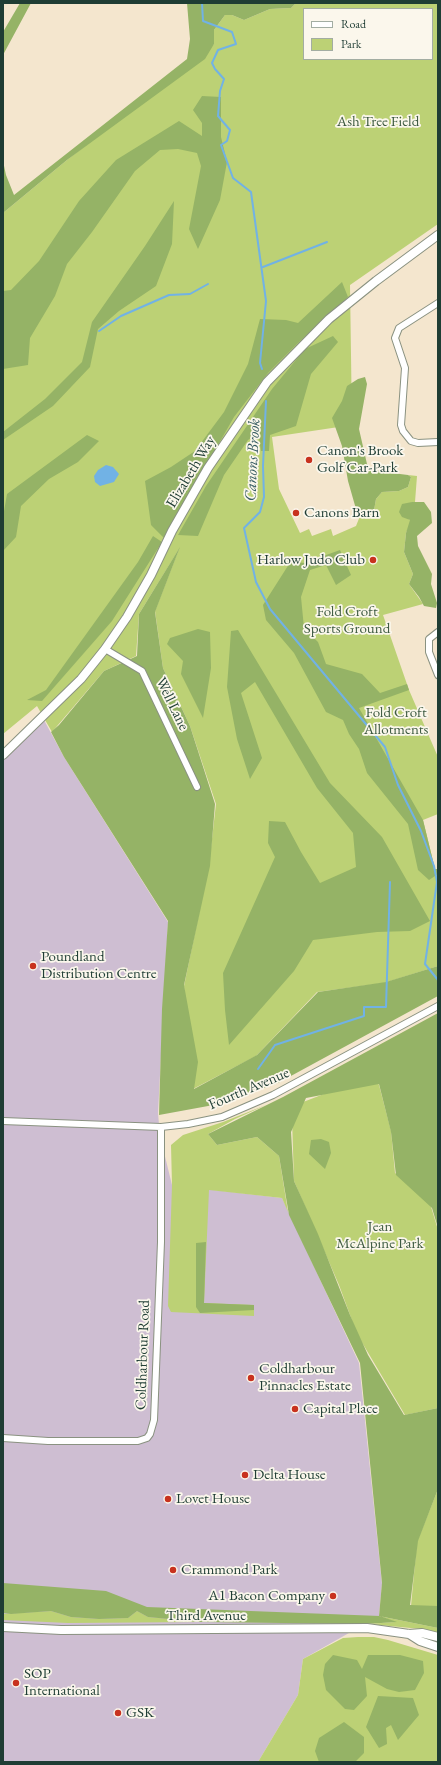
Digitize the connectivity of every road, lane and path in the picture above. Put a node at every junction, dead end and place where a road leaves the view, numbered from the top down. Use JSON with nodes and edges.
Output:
{"nodes":[{"id":1,"x":438,"y":235,"type":"edge"},
{"id":2,"x":438,"y":303,"type":"edge"},
{"id":3,"x":438,"y":442,"type":"edge"},
{"id":4,"x":438,"y":632,"type":"edge"},
{"id":5,"x":105,"y":649,"type":"junction"},
{"id":6,"x":438,"y":675,"type":"edge"},
{"id":7,"x":3,"y":755,"type":"edge"},
{"id":8,"x":197,"y":787,"type":"dead end"},
{"id":9,"x":438,"y":1006,"type":"edge"},
{"id":10,"x":3,"y":1121,"type":"edge"},
{"id":11,"x":161,"y":1127,"type":"junction"},
{"id":12,"x":3,"y":1438,"type":"edge"},
{"id":13,"x":3,"y":1627,"type":"edge"},
{"id":14,"x":409,"y":1634,"type":"junction"},
{"id":15,"x":438,"y":1637,"type":"edge"},
{"id":16,"x":438,"y":1647,"type":"edge"}],
"edges":[{"from":1,"to":5,"type":"main road","name":"Elizabeth Way"},
{"from":2,"to":3,"type":"street"},
{"from":4,"to":6,"type":"street"},
{"from":5,"to":7,"type":"main road","name":"Elizabeth Way"},
{"from":5,"to":8,"type":"street","name":"Well Lane"},
{"from":9,"to":11,"type":"street","name":"Fourth Avenue"},
{"from":10,"to":11,"type":"street","name":"Fourth Avenue"},
{"from":11,"to":12,"type":"street","name":"Coldharbour Road"},
{"from":13,"to":14,"type":"main road","name":"Third Avenue"},
{"from":14,"to":15,"type":"main road","name":"Third Avenue"},
{"from":14,"to":16,"type":"main road","name":"Third Avenue"}]}
